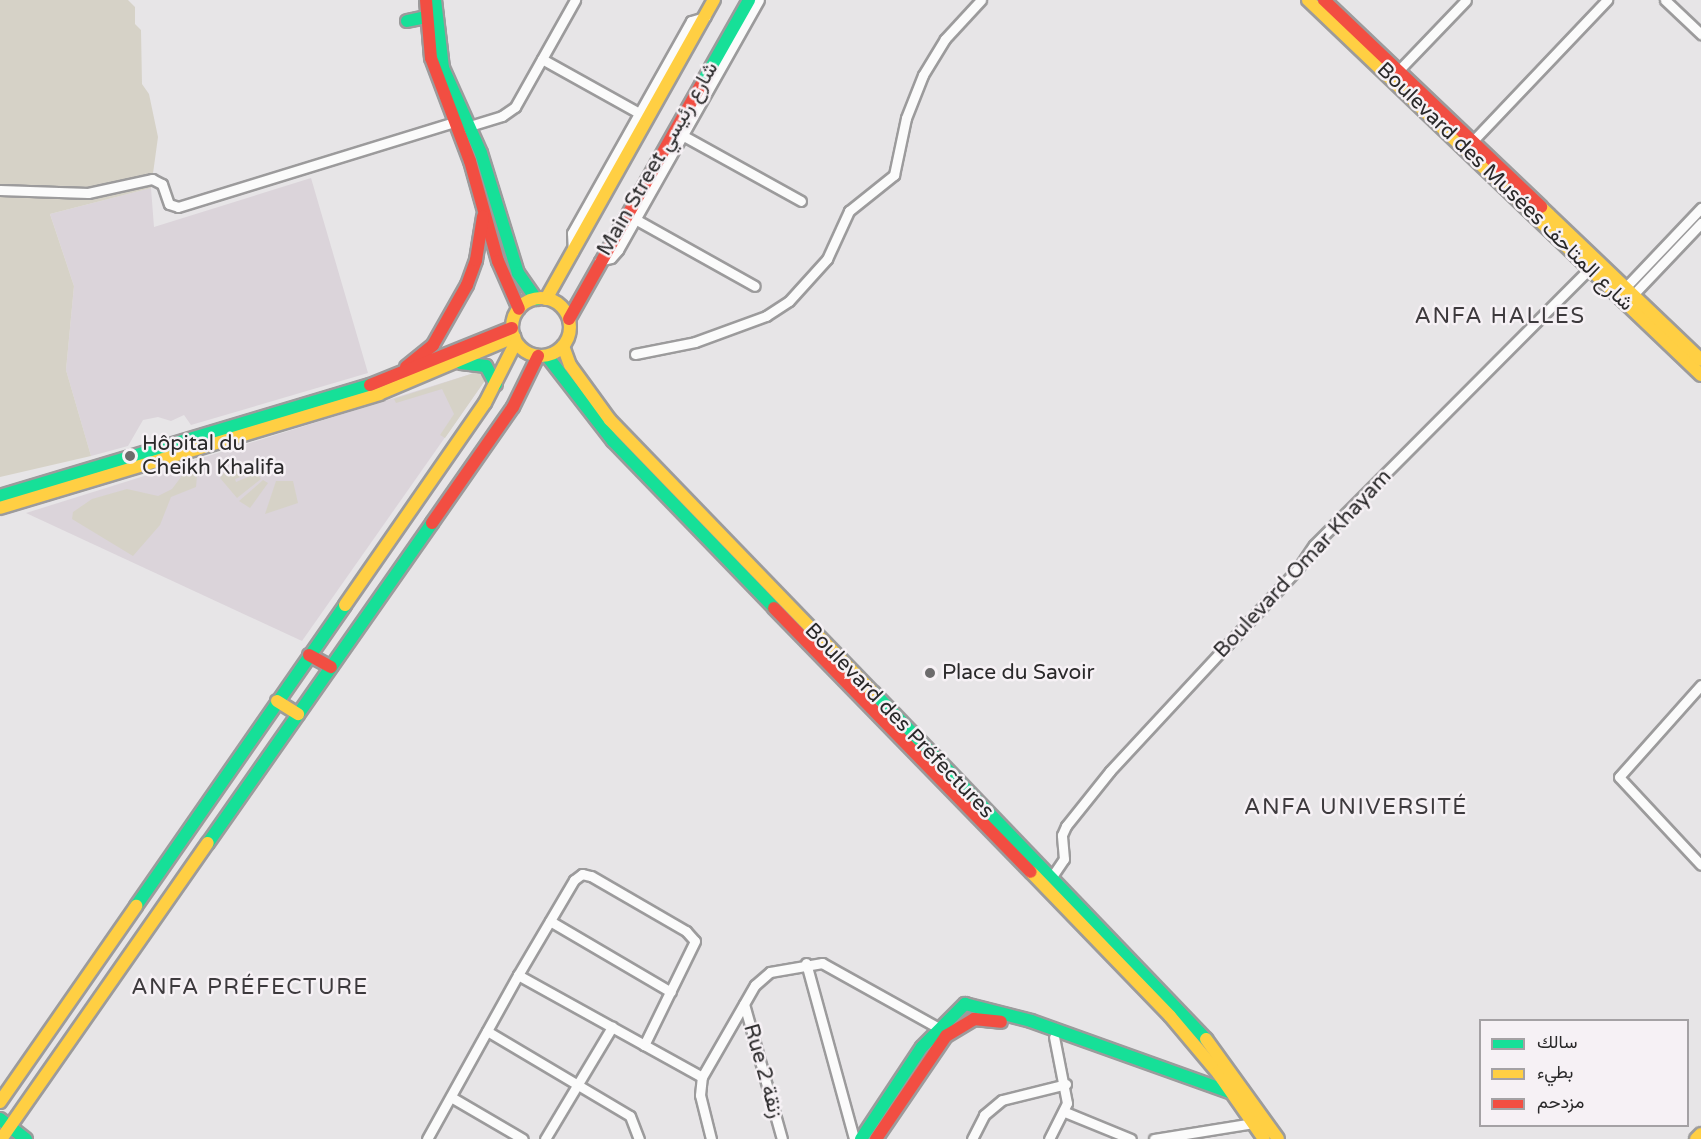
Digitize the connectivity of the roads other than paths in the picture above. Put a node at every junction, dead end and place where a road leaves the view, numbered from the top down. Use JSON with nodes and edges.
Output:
{"nodes":[{"id":1,"x":426,"y":0,"type":"edge"},
{"id":2,"x":435,"y":0,"type":"edge"},
{"id":3,"x":575,"y":0,"type":"edge"},
{"id":4,"x":714,"y":0,"type":"edge"},
{"id":5,"x":981,"y":0,"type":"edge"},
{"id":6,"x":1308,"y":0,"type":"edge"},
{"id":7,"x":1324,"y":0,"type":"edge"},
{"id":8,"x":1466,"y":0,"type":"edge"},
{"id":9,"x":1606,"y":0,"type":"edge"},
{"id":10,"x":1665,"y":0,"type":"edge"},
{"id":11,"x":748,"y":1,"type":"edge"},
{"id":12,"x":426,"y":17,"type":"junction"},
{"id":13,"x":705,"y":17,"type":"junction"},
{"id":14,"x":406,"y":21,"type":"dead end"},
{"id":15,"x":1701,"y":34,"type":"edge"},
{"id":16,"x":543,"y":59,"type":"junction"},
{"id":17,"x":1398,"y":71,"type":"junction"},
{"id":18,"x":639,"y":113,"type":"junction"},
{"id":19,"x":462,"y":124,"type":"junction"},
{"id":20,"x":682,"y":135,"type":"junction"},
{"id":21,"x":1467,"y":147,"type":"junction"},
{"id":22,"x":0,"y":190,"type":"edge"},
{"id":23,"x":801,"y":201,"type":"dead end"},
{"id":24,"x":1701,"y":208,"type":"edge"},
{"id":25,"x":484,"y":213,"type":"junction"},
{"id":26,"x":635,"y":219,"type":"junction"},
{"id":27,"x":1701,"y":223,"type":"edge"},
{"id":28,"x":573,"y":252,"type":"junction"},
{"id":29,"x":599,"y":261,"type":"junction"},
{"id":30,"x":1589,"y":270,"type":"junction"},
{"id":31,"x":755,"y":286,"type":"dead end"},
{"id":32,"x":1625,"y":295,"type":"junction"},
{"id":33,"x":541,"y":299,"type":"junction"},
{"id":34,"x":519,"y":309,"type":"junction"},
{"id":35,"x":569,"y":320,"type":"junction"},
{"id":36,"x":514,"y":335,"type":"junction"},
{"id":37,"x":563,"y":346,"type":"junction"},
{"id":38,"x":635,"y":354,"type":"dead end"},
{"id":39,"x":542,"y":356,"type":"junction"},
{"id":40,"x":1701,"y":360,"type":"edge"},
{"id":41,"x":457,"y":362,"type":"junction"},
{"id":42,"x":1701,"y":375,"type":"edge"},
{"id":43,"x":393,"y":378,"type":"junction"},
{"id":44,"x":496,"y":385,"type":"junction"},
{"id":45,"x":0,"y":496,"type":"edge"},
{"id":46,"x":0,"y":508,"type":"edge"},
{"id":47,"x":309,"y":655,"type":"junction"},
{"id":48,"x":331,"y":667,"type":"junction"},
{"id":49,"x":1701,"y":685,"type":"edge"},
{"id":50,"x":277,"y":701,"type":"junction"},
{"id":51,"x":298,"y":714,"type":"junction"},
{"id":52,"x":892,"y":721,"type":"junction"},
{"id":53,"x":1701,"y":865,"type":"edge"},
{"id":54,"x":1046,"y":877,"type":"junction"},
{"id":55,"x":550,"y":921,"type":"junction"},
{"id":56,"x":806,"y":963,"type":"junction"},
{"id":57,"x":518,"y":975,"type":"junction"},
{"id":58,"x":671,"y":992,"type":"junction"},
{"id":59,"x":744,"y":1004,"type":"junction"},
{"id":60,"x":972,"y":1016,"type":"junction"},
{"id":61,"x":612,"y":1027,"type":"junction"},
{"id":62,"x":938,"y":1027,"type":"junction"},
{"id":63,"x":487,"y":1031,"type":"junction"},
{"id":64,"x":1054,"y":1036,"type":"junction"},
{"id":65,"x":644,"y":1045,"type":"junction"},
{"id":66,"x":1206,"y":1057,"type":"junction"},
{"id":67,"x":702,"y":1077,"type":"junction"},
{"id":68,"x":1198,"y":1080,"type":"junction"},
{"id":69,"x":1066,"y":1084,"type":"junction"},
{"id":70,"x":577,"y":1085,"type":"junction"},
{"id":71,"x":1238,"y":1092,"type":"junction"},
{"id":72,"x":451,"y":1097,"type":"junction"},
{"id":73,"x":0,"y":1102,"type":"edge"},
{"id":74,"x":1247,"y":1104,"type":"junction"},
{"id":75,"x":1065,"y":1112,"type":"junction"},
{"id":76,"x":0,"y":1119,"type":"edge"},
{"id":77,"x":1254,"y":1123,"type":"junction"},
{"id":78,"x":6,"y":1133,"type":"edge"},
{"id":79,"x":1701,"y":1134,"type":"edge"},
{"id":80,"x":519,"y":1138,"type":"edge"},
{"id":81,"x":26,"y":1139,"type":"edge"},
{"id":82,"x":427,"y":1139,"type":"edge"},
{"id":83,"x":545,"y":1139,"type":"edge"},
{"id":84,"x":639,"y":1139,"type":"edge"},
{"id":85,"x":711,"y":1139,"type":"edge"},
{"id":86,"x":782,"y":1139,"type":"edge"},
{"id":87,"x":854,"y":1139,"type":"edge"},
{"id":88,"x":861,"y":1139,"type":"edge"},
{"id":89,"x":876,"y":1139,"type":"edge"},
{"id":90,"x":972,"y":1139,"type":"edge"},
{"id":91,"x":1049,"y":1139,"type":"edge"},
{"id":92,"x":1131,"y":1139,"type":"edge"},
{"id":93,"x":1154,"y":1139,"type":"edge"},
{"id":94,"x":1264,"y":1139,"type":"edge"},
{"id":95,"x":1278,"y":1139,"type":"edge"},
{"id":96,"x":1696,"y":1139,"type":"edge"}],
"edges":[{"from":1,"to":12,"type":"street"},
{"from":2,"to":19,"type":"street"},
{"from":3,"to":16,"type":"street"},
{"from":4,"to":13,"type":"street","name":"Main Street شارع رئيسي"},
{"from":5,"to":38,"type":"street"},
{"from":6,"to":21,"type":"street","name":"Boulevard des Musées شارع المتاحف"},
{"from":7,"to":17,"type":"street","name":"Boulevard des Musées شارع المتاحف"},
{"from":8,"to":17,"type":"street"},
{"from":9,"to":21,"type":"street"},
{"from":10,"to":15,"type":"street"},
{"from":11,"to":20,"type":"street"},
{"from":11,"to":29,"type":"street","name":"Main Street شارع رئيسي"},
{"from":12,"to":14,"type":"street"},
{"from":12,"to":19,"type":"street"},
{"from":13,"to":18,"type":"street"},
{"from":13,"to":28,"type":"street","name":"Main Street شارع رئيسي"},
{"from":16,"to":18,"type":"street"},
{"from":16,"to":19,"type":"street"},
{"from":17,"to":21,"type":"street","name":"Boulevard des Musées شارع المتاحف"},
{"from":18,"to":28,"type":"street"},
{"from":19,"to":22,"type":"street"},
{"from":19,"to":25,"type":"street"},
{"from":19,"to":33,"type":"street"},
{"from":20,"to":23,"type":"street"},
{"from":20,"to":26,"type":"street"},
{"from":21,"to":30,"type":"street","name":"Boulevard des Musées شارع المتاحف"},
{"from":21,"to":32,"type":"street","name":"Boulevard des Musées شارع المتاحف"},
{"from":24,"to":32,"type":"street"},
{"from":25,"to":34,"type":"street"},
{"from":25,"to":43,"type":"street"},
{"from":26,"to":29,"type":"street"},
{"from":26,"to":31,"type":"street"},
{"from":27,"to":32,"type":"street"},
{"from":28,"to":33,"type":"street","name":"Main Street شارع رئيسي"},
{"from":29,"to":35,"type":"street","name":"Main Street شارع رئيسي"},
{"from":30,"to":32,"type":"street","name":"Boulevard des Musées شارع المتاحف"},
{"from":30,"to":54,"type":"street","name":"Boulevard Omar Khayam"},
{"from":32,"to":40,"type":"street","name":"Boulevard des Musées شارع المتاحف"},
{"from":32,"to":42,"type":"street","name":"Boulevard des Musées شارع المتاحف"},
{"from":33,"to":34,"type":"street"},
{"from":33,"to":35,"type":"street"},
{"from":34,"to":36,"type":"street"},
{"from":35,"to":37,"type":"street"},
{"from":36,"to":39,"type":"street"},
{"from":36,"to":41,"type":"street"},
{"from":36,"to":43,"type":"street"},
{"from":36,"to":44,"type":"street"},
{"from":37,"to":39,"type":"street"},
{"from":37,"to":52,"type":"street","name":"Boulevard des Préfectures"},
{"from":39,"to":48,"type":"street"},
{"from":39,"to":52,"type":"street","name":"Boulevard des Préfectures"},
{"from":41,"to":44,"type":"street"},
{"from":41,"to":46,"type":"street"},
{"from":43,"to":45,"type":"street"},
{"from":44,"to":47,"type":"street"},
{"from":47,"to":48,"type":"street"},
{"from":47,"to":50,"type":"street"},
{"from":48,"to":51,"type":"street"},
{"from":49,"to":53,"type":"street"},
{"from":50,"to":51,"type":"street"},
{"from":50,"to":73,"type":"street"},
{"from":51,"to":78,"type":"street"},
{"from":52,"to":54,"type":"street","name":"Boulevard des Préfectures"},
{"from":54,"to":66,"type":"street","name":"Boulevard des Préfectures"},
{"from":54,"to":71,"type":"street","name":"Boulevard des Préfectures"},
{"from":55,"to":57,"type":"street"},
{"from":55,"to":58,"type":"street"},
{"from":55,"to":58,"type":"street"},
{"from":56,"to":59,"type":"street"},
{"from":56,"to":62,"type":"street"},
{"from":56,"to":87,"type":"street"},
{"from":57,"to":61,"type":"street"},
{"from":57,"to":63,"type":"street"},
{"from":58,"to":65,"type":"street"},
{"from":59,"to":67,"type":"street"},
{"from":59,"to":86,"type":"street","name":"Rue 2 زنقة"},
{"from":60,"to":62,"type":"street"},
{"from":60,"to":64,"type":"street"},
{"from":60,"to":68,"type":"street"},
{"from":60,"to":89,"type":"street"},
{"from":61,"to":65,"type":"street"},
{"from":61,"to":70,"type":"street"},
{"from":62,"to":88,"type":"street"},
{"from":63,"to":70,"type":"street"},
{"from":63,"to":72,"type":"street"},
{"from":64,"to":69,"type":"street"},
{"from":64,"to":74,"type":"street"},
{"from":65,"to":67,"type":"street"},
{"from":66,"to":68,"type":"street"},
{"from":66,"to":71,"type":"street","name":"Boulevard des Préfectures"},
{"from":67,"to":85,"type":"street"},
{"from":68,"to":71,"type":"street"},
{"from":69,"to":75,"type":"street"},
{"from":69,"to":90,"type":"street"},
{"from":70,"to":83,"type":"street"},
{"from":70,"to":84,"type":"street"},
{"from":71,"to":74,"type":"street","name":"Boulevard des Préfectures"},
{"from":72,"to":80,"type":"street"},
{"from":72,"to":82,"type":"street"},
{"from":74,"to":77,"type":"street","name":"Boulevard des Préfectures"},
{"from":74,"to":95,"type":"street","name":"Boulevard des Préfectures"},
{"from":75,"to":91,"type":"street"},
{"from":75,"to":92,"type":"street"},
{"from":76,"to":78,"type":"street"},
{"from":77,"to":93,"type":"street"},
{"from":77,"to":94,"type":"street","name":"Boulevard des Préfectures"},
{"from":78,"to":81,"type":"street"},
{"from":79,"to":96,"type":"street"}]}
